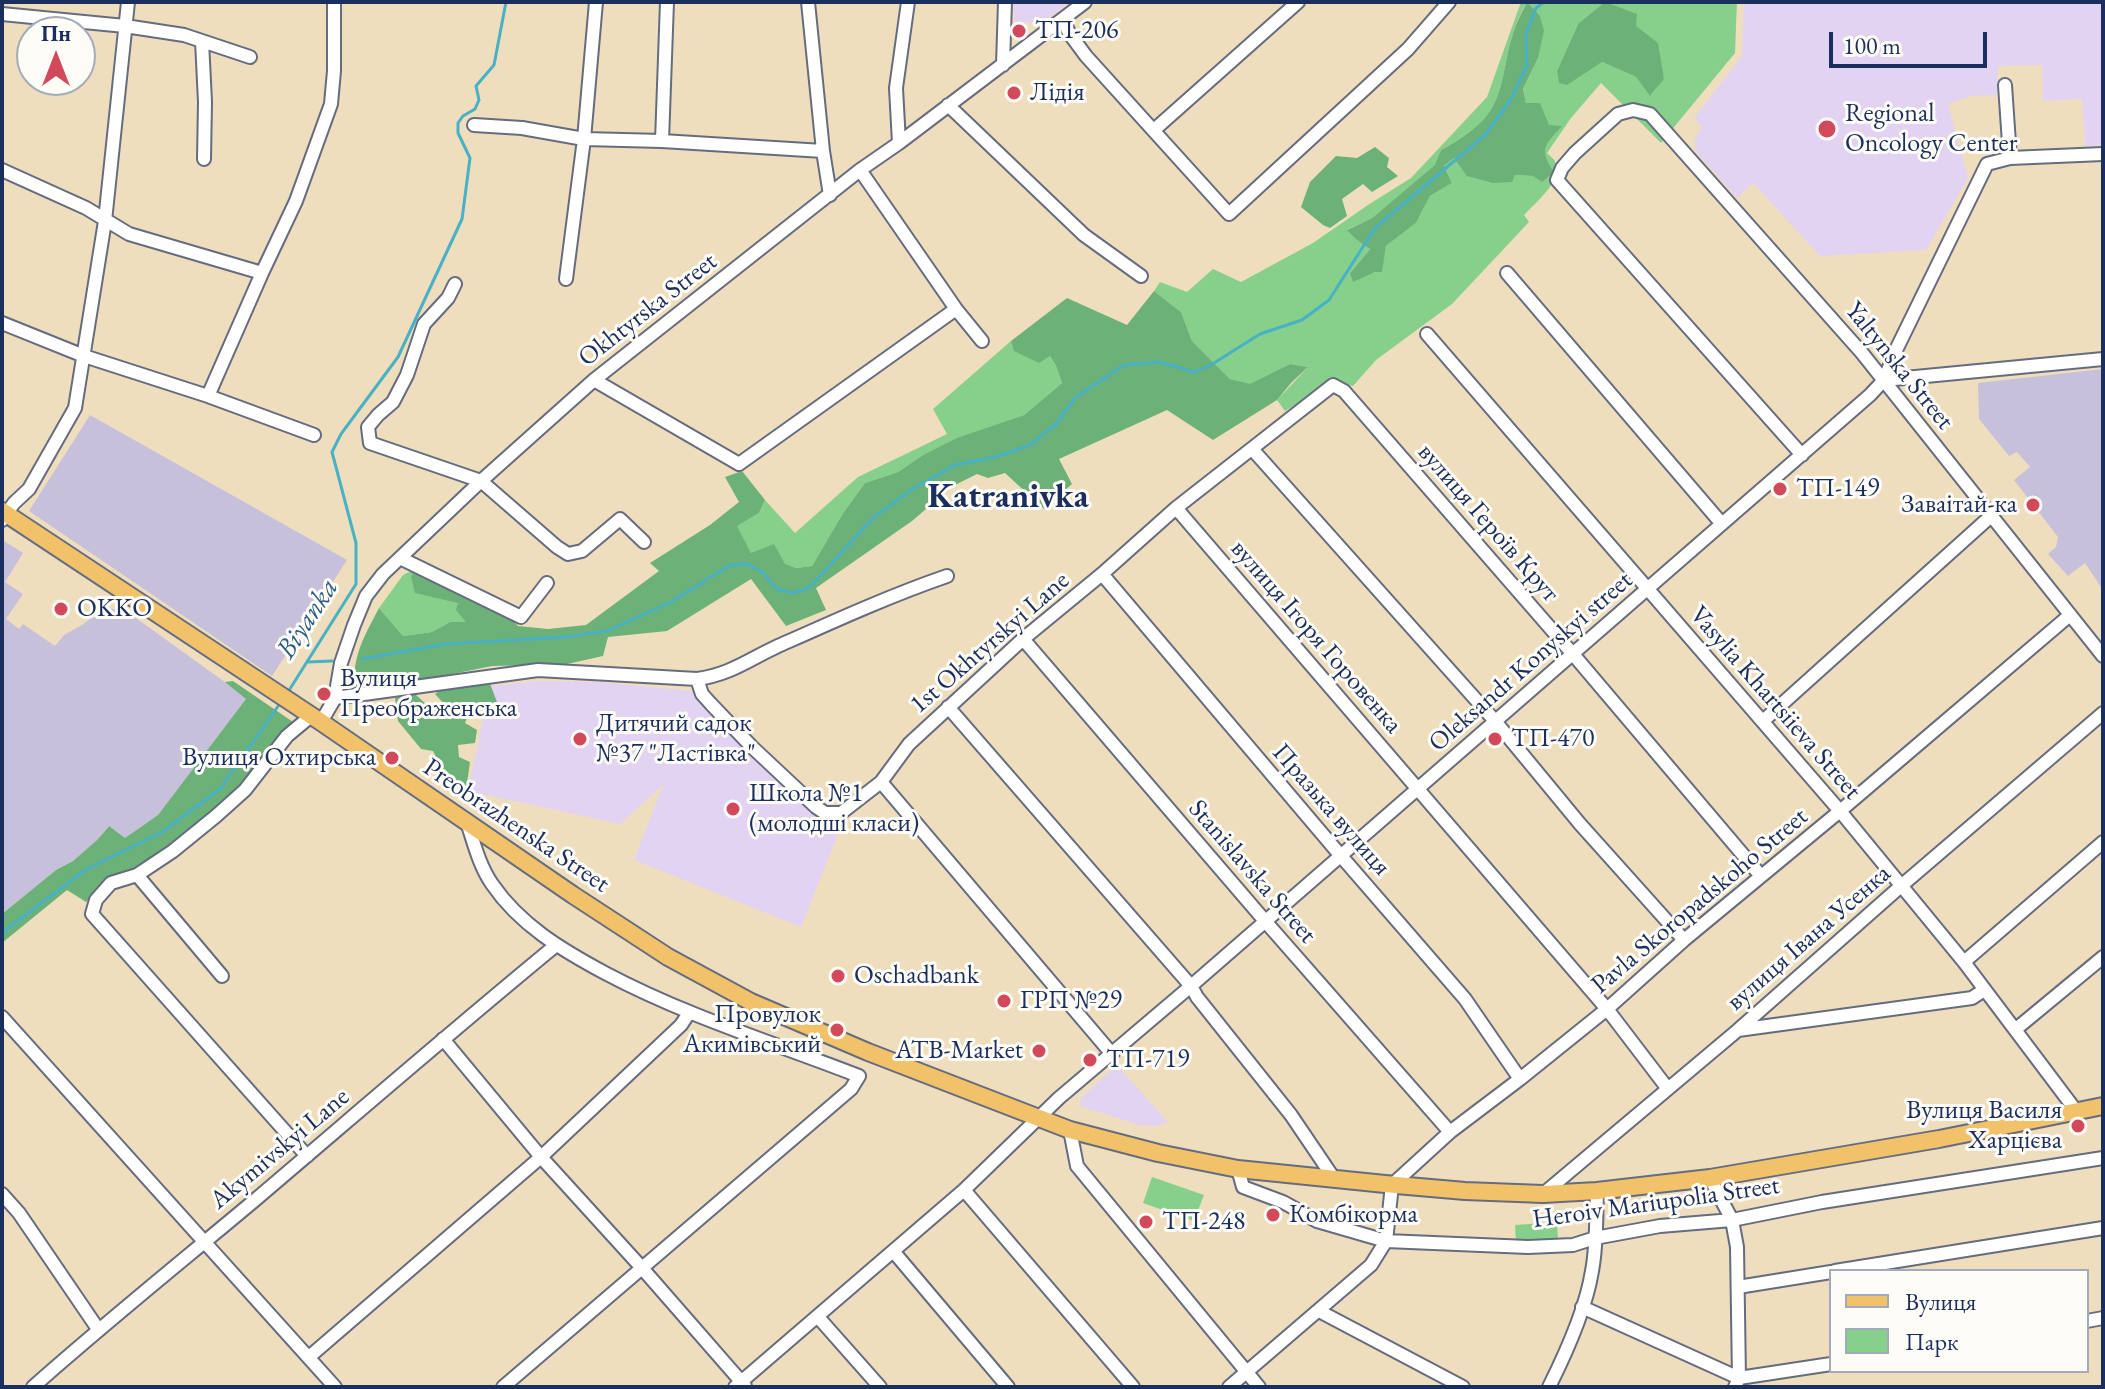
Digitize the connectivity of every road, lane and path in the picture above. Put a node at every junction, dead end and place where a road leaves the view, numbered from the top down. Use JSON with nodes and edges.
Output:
{"nodes":[{"id":1,"x":128,"y":2,"type":"edge"},
{"id":2,"x":334,"y":2,"type":"edge"},
{"id":3,"x":596,"y":2,"type":"edge"},
{"id":4,"x":667,"y":2,"type":"edge"},
{"id":5,"x":808,"y":2,"type":"edge"},
{"id":6,"x":908,"y":2,"type":"edge"},
{"id":7,"x":1005,"y":2,"type":"edge"},
{"id":8,"x":1085,"y":2,"type":"edge"},
{"id":9,"x":1298,"y":2,"type":"edge"},
{"id":10,"x":1449,"y":2,"type":"edge"},
{"id":11,"x":2,"y":14,"type":"edge"},
{"id":12,"x":1063,"y":19,"type":"junction"},
{"id":13,"x":125,"y":26,"type":"junction"},
{"id":14,"x":202,"y":41,"type":"junction"},
{"id":15,"x":250,"y":57,"type":"dead end"},
{"id":16,"x":1003,"y":65,"type":"junction"},
{"id":17,"x":2005,"y":85,"type":"dead end"},
{"id":18,"x":948,"y":105,"type":"junction"},
{"id":19,"x":474,"y":125,"type":"dead end"},
{"id":20,"x":1154,"y":130,"type":"junction"},
{"id":21,"x":584,"y":139,"type":"junction"},
{"id":22,"x":662,"y":141,"type":"junction"},
{"id":23,"x":899,"y":143,"type":"junction"},
{"id":24,"x":823,"y":151,"type":"junction"},
{"id":25,"x":2103,"y":154,"type":"edge"},
{"id":26,"x":2010,"y":158,"type":"junction"},
{"id":27,"x":204,"y":159,"type":"dead end"},
{"id":28,"x":2,"y":170,"type":"edge"},
{"id":29,"x":860,"y":170,"type":"junction"},
{"id":30,"x":830,"y":195,"type":"junction"},
{"id":31,"x":105,"y":221,"type":"junction"},
{"id":32,"x":262,"y":273,"type":"junction"},
{"id":33,"x":1507,"y":273,"type":"dead end"},
{"id":34,"x":1141,"y":276,"type":"dead end"},
{"id":35,"x":566,"y":279,"type":"dead end"},
{"id":36,"x":455,"y":284,"type":"dead end"},
{"id":37,"x":956,"y":309,"type":"junction"},
{"id":38,"x":2,"y":323,"type":"edge"},
{"id":39,"x":1427,"y":334,"type":"dead end"},
{"id":40,"x":982,"y":341,"type":"dead end"},
{"id":41,"x":84,"y":356,"type":"junction"},
{"id":42,"x":2103,"y":359,"type":"edge"},
{"id":43,"x":594,"y":380,"type":"junction"},
{"id":44,"x":1884,"y":380,"type":"junction"},
{"id":45,"x":1333,"y":385,"type":"joint"},
{"id":46,"x":208,"y":396,"type":"junction"},
{"id":47,"x":314,"y":435,"type":"dead end"},
{"id":48,"x":1253,"y":450,"type":"junction"},
{"id":49,"x":1802,"y":455,"type":"junction"},
{"id":50,"x":481,"y":481,"type":"junction"},
{"id":51,"x":1176,"y":508,"type":"junction"},
{"id":52,"x":3,"y":515,"type":"edge"},
{"id":53,"x":1991,"y":516,"type":"junction"},
{"id":54,"x":1722,"y":524,"type":"junction"},
{"id":55,"x":644,"y":542,"type":"dead end"},
{"id":56,"x":400,"y":558,"type":"junction"},
{"id":57,"x":1102,"y":574,"type":"junction"},
{"id":58,"x":947,"y":576,"type":"dead end"},
{"id":59,"x":547,"y":583,"type":"dead end"},
{"id":60,"x":1648,"y":590,"type":"junction"},
{"id":61,"x":2070,"y":615,"type":"junction"},
{"id":62,"x":1023,"y":639,"type":"junction"},
{"id":63,"x":1572,"y":653,"type":"junction"},
{"id":64,"x":2103,"y":656,"type":"edge"},
{"id":65,"x":697,"y":679,"type":"junction"},
{"id":66,"x":335,"y":698,"type":"junction"},
{"id":67,"x":948,"y":707,"type":"junction"},
{"id":68,"x":2103,"y":713,"type":"edge"},
{"id":69,"x":311,"y":715,"type":"junction"},
{"id":70,"x":1495,"y":721,"type":"junction"},
{"id":71,"x":1763,"y":721,"type":"junction"},
{"id":72,"x":881,"y":782,"type":"junction"},
{"id":73,"x":1418,"y":788,"type":"junction"},
{"id":74,"x":1840,"y":811,"type":"junction"},
{"id":75,"x":467,"y":822,"type":"junction"},
{"id":76,"x":2103,"y":842,"type":"edge"},
{"id":77,"x":1341,"y":856,"type":"junction"},
{"id":78,"x":137,"y":875,"type":"junction"},
{"id":79,"x":1761,"y":876,"type":"junction"},
{"id":80,"x":1901,"y":886,"type":"junction"},
{"id":81,"x":1265,"y":921,"type":"junction"},
{"id":82,"x":1684,"y":940,"type":"junction"},
{"id":83,"x":555,"y":946,"type":"junction"},
{"id":84,"x":2103,"y":957,"type":"edge"},
{"id":85,"x":1964,"y":962,"type":"junction"},
{"id":86,"x":222,"y":976,"type":"dead end"},
{"id":87,"x":1191,"y":986,"type":"junction"},
{"id":88,"x":1984,"y":990,"type":"junction"},
{"id":89,"x":1607,"y":1009,"type":"junction"},
{"id":90,"x":689,"y":1013,"type":"junction"},
{"id":91,"x":2,"y":1017,"type":"edge"},
{"id":92,"x":2016,"y":1029,"type":"junction"},
{"id":93,"x":1738,"y":1030,"type":"junction"},
{"id":94,"x":443,"y":1039,"type":"junction"},
{"id":95,"x":1112,"y":1054,"type":"junction"},
{"id":96,"x":1520,"y":1079,"type":"junction"},
{"id":97,"x":1668,"y":1089,"type":"junction"},
{"id":98,"x":2103,"y":1106,"type":"edge"},
{"id":99,"x":2077,"y":1112,"type":"junction"},
{"id":100,"x":1037,"y":1118,"type":"junction"},
{"id":101,"x":1070,"y":1130,"type":"junction"},
{"id":102,"x":1450,"y":1132,"type":"junction"},
{"id":103,"x":307,"y":1156,"type":"junction"},
{"id":104,"x":541,"y":1157,"type":"junction"},
{"id":105,"x":2103,"y":1158,"type":"edge"},
{"id":106,"x":1238,"y":1169,"type":"junction"},
{"id":107,"x":1710,"y":1178,"type":"junction"},
{"id":108,"x":1335,"y":1180,"type":"junction"},
{"id":109,"x":1392,"y":1185,"type":"junction"},
{"id":110,"x":964,"y":1190,"type":"junction"},
{"id":111,"x":1597,"y":1191,"type":"junction"},
{"id":112,"x":2,"y":1194,"type":"edge"},
{"id":113,"x":1543,"y":1194,"type":"junction"},
{"id":114,"x":1732,"y":1220,"type":"junction"},
{"id":115,"x":2103,"y":1228,"type":"edge"},
{"id":116,"x":1595,"y":1238,"type":"junction"},
{"id":117,"x":1386,"y":1241,"type":"junction"},
{"id":118,"x":204,"y":1242,"type":"junction"},
{"id":119,"x":893,"y":1251,"type":"junction"},
{"id":120,"x":642,"y":1268,"type":"junction"},
{"id":121,"x":1846,"y":1269,"type":"edge"},
{"id":122,"x":1829,"y":1272,"type":"edge"},
{"id":123,"x":1738,"y":1287,"type":"junction"},
{"id":124,"x":1582,"y":1307,"type":"junction"},
{"id":125,"x":1319,"y":1311,"type":"junction"},
{"id":126,"x":818,"y":1317,"type":"junction"},
{"id":127,"x":98,"y":1329,"type":"junction"},
{"id":128,"x":309,"y":1357,"type":"junction"},
{"id":129,"x":1829,"y":1364,"type":"edge"},
{"id":130,"x":1246,"y":1373,"type":"junction"},
{"id":131,"x":1737,"y":1382,"type":"edge"},
{"id":132,"x":741,"y":1385,"type":"edge"},
{"id":133,"x":33,"y":1387,"type":"edge"},
{"id":134,"x":335,"y":1387,"type":"edge"},
{"id":135,"x":503,"y":1387,"type":"edge"},
{"id":136,"x":880,"y":1387,"type":"edge"},
{"id":137,"x":1008,"y":1387,"type":"edge"},
{"id":138,"x":1133,"y":1387,"type":"edge"},
{"id":139,"x":1229,"y":1387,"type":"edge"},
{"id":140,"x":1259,"y":1387,"type":"edge"},
{"id":141,"x":1463,"y":1387,"type":"edge"},
{"id":142,"x":1549,"y":1387,"type":"edge"}],
"edges":[{"from":1,"to":13,"type":"street"},
{"from":2,"to":32,"type":"street"},
{"from":3,"to":21,"type":"street"},
{"from":4,"to":22,"type":"street"},
{"from":5,"to":24,"type":"street"},
{"from":6,"to":23,"type":"street"},
{"from":7,"to":16,"type":"street"},
{"from":8,"to":12,"type":"street","name":"Okhtyrska Street"},
{"from":9,"to":20,"type":"street"},
{"from":10,"to":20,"type":"street"},
{"from":11,"to":13,"type":"street"},
{"from":12,"to":16,"type":"street","name":"Okhtyrska Street"},
{"from":12,"to":20,"type":"street"},
{"from":13,"to":14,"type":"street"},
{"from":13,"to":31,"type":"street"},
{"from":14,"to":15,"type":"street"},
{"from":14,"to":27,"type":"street"},
{"from":16,"to":18,"type":"street","name":"Okhtyrska Street"},
{"from":17,"to":26,"type":"street"},
{"from":18,"to":23,"type":"street","name":"Okhtyrska Street"},
{"from":18,"to":34,"type":"street"},
{"from":19,"to":21,"type":"street"},
{"from":21,"to":22,"type":"street"},
{"from":21,"to":35,"type":"street"},
{"from":22,"to":24,"type":"street"},
{"from":23,"to":29,"type":"street","name":"Okhtyrska Street"},
{"from":24,"to":30,"type":"street"},
{"from":25,"to":26,"type":"street"},
{"from":26,"to":44,"type":"street"},
{"from":28,"to":31,"type":"street"},
{"from":29,"to":30,"type":"street","name":"Okhtyrska Street"},
{"from":29,"to":37,"type":"street"},
{"from":30,"to":43,"type":"street","name":"Okhtyrska Street"},
{"from":31,"to":32,"type":"street"},
{"from":31,"to":41,"type":"street"},
{"from":32,"to":46,"type":"street"},
{"from":33,"to":54,"type":"street"},
{"from":36,"to":50,"type":"street"},
{"from":37,"to":40,"type":"street"},
{"from":37,"to":43,"type":"street"},
{"from":38,"to":41,"type":"street"},
{"from":39,"to":60,"type":"street","name":"Vasylia Khartsiieva Street"},
{"from":41,"to":46,"type":"street"},
{"from":41,"to":52,"type":"street"},
{"from":42,"to":44,"type":"street"},
{"from":43,"to":50,"type":"street","name":"Okhtyrska Street"},
{"from":44,"to":49,"type":"street","name":"Oleksandr Konyskyi street"},
{"from":44,"to":49,"type":"street","name":"Yaltynska Street"},
{"from":44,"to":53,"type":"street","name":"Yaltynska Street"},
{"from":45,"to":48,"type":"street","name":"1st Okhtyrskyi Lane"},
{"from":45,"to":63,"type":"street","name":"вулиця Героїв Крут"},
{"from":46,"to":47,"type":"street"},
{"from":48,"to":51,"type":"street","name":"1st Okhtyrskyi Lane"},
{"from":48,"to":70,"type":"street"},
{"from":49,"to":54,"type":"street","name":"Oleksandr Konyskyi street"},
{"from":50,"to":55,"type":"street"},
{"from":50,"to":56,"type":"street","name":"Okhtyrska Street"},
{"from":51,"to":57,"type":"street","name":"1st Okhtyrskyi Lane"},
{"from":51,"to":73,"type":"street","name":"вулиця Ігоря Горовенка"},
{"from":52,"to":69,"type":"main road","name":"Preobrazhenska Street"},
{"from":53,"to":61,"type":"street","name":"Yaltynska Street"},
{"from":53,"to":71,"type":"street"},
{"from":54,"to":60,"type":"street","name":"Oleksandr Konyskyi street"},
{"from":56,"to":59,"type":"street"},
{"from":56,"to":66,"type":"street","name":"Okhtyrska Street"},
{"from":57,"to":62,"type":"street","name":"1st Okhtyrskyi Lane"},
{"from":57,"to":77,"type":"street","name":"Празька вулиця"},
{"from":58,"to":65,"type":"street"},
{"from":60,"to":63,"type":"street","name":"Oleksandr Konyskyi street"},
{"from":60,"to":71,"type":"street","name":"Vasylia Khartsiieva Street"},
{"from":61,"to":64,"type":"street","name":"Yaltynska Street"},
{"from":61,"to":74,"type":"street","name":"Pavla Skoropadskoho Street"},
{"from":62,"to":67,"type":"street","name":"1st Okhtyrskyi Lane"},
{"from":62,"to":81,"type":"street","name":"Stanislavska Street"},
{"from":63,"to":70,"type":"street","name":"Oleksandr Konyskyi street"},
{"from":63,"to":79,"type":"street","name":"вулиця Героїв Крут"},
{"from":65,"to":66,"type":"street"},
{"from":65,"to":72,"type":"street","name":"1st Okhtyrskyi Lane"},
{"from":66,"to":69,"type":"street","name":"Okhtyrska Street"},
{"from":67,"to":72,"type":"street","name":"1st Okhtyrskyi Lane"},
{"from":67,"to":87,"type":"street"},
{"from":68,"to":80,"type":"street","name":"вулиця Івана Усенка"},
{"from":69,"to":75,"type":"main road","name":"Preobrazhenska Street"},
{"from":69,"to":78,"type":"street","name":"Okhtyrska Street"},
{"from":70,"to":73,"type":"street","name":"Oleksandr Konyskyi street"},
{"from":70,"to":82,"type":"street"},
{"from":71,"to":74,"type":"street","name":"Vasylia Khartsiieva Street"},
{"from":72,"to":95,"type":"street"},
{"from":73,"to":77,"type":"street","name":"Oleksandr Konyskyi street"},
{"from":73,"to":89,"type":"street","name":"вулиця Ігоря Горовенка"},
{"from":74,"to":79,"type":"street","name":"Pavla Skoropadskoho Street"},
{"from":74,"to":80,"type":"street","name":"Vasylia Khartsiieva Street"},
{"from":75,"to":83,"type":"street"},
{"from":75,"to":100,"type":"main road","name":"Preobrazhenska Street"},
{"from":76,"to":85,"type":"street"},
{"from":77,"to":81,"type":"street","name":"Oleksandr Konyskyi street"},
{"from":77,"to":96,"type":"street","name":"Празька вулиця"},
{"from":78,"to":86,"type":"street"},
{"from":78,"to":103,"type":"street","name":"Okhtyrska Street"},
{"from":79,"to":82,"type":"street","name":"Pavla Skoropadskoho Street"},
{"from":80,"to":85,"type":"street","name":"Vasylia Khartsiieva Street"},
{"from":80,"to":93,"type":"street","name":"вулиця Івана Усенка"},
{"from":81,"to":87,"type":"street","name":"Oleksandr Konyskyi street"},
{"from":81,"to":102,"type":"street","name":"Stanislavska Street"},
{"from":82,"to":89,"type":"street","name":"Pavla Skoropadskoho Street"},
{"from":83,"to":90,"type":"street"},
{"from":83,"to":94,"type":"street","name":"Akymivskyi Lane"},
{"from":84,"to":92,"type":"street"},
{"from":85,"to":88,"type":"street","name":"Vasylia Khartsiieva Street"},
{"from":87,"to":95,"type":"street","name":"Oleksandr Konyskyi street"},
{"from":87,"to":108,"type":"street"},
{"from":88,"to":92,"type":"street","name":"Vasylia Khartsiieva Street"},
{"from":88,"to":93,"type":"street"},
{"from":89,"to":96,"type":"street","name":"Pavla Skoropadskoho Street"},
{"from":89,"to":97,"type":"street","name":"вулиця Ігоря Горовенка"},
{"from":90,"to":104,"type":"street"},
{"from":90,"to":120,"type":"street"},
{"from":91,"to":118,"type":"street"},
{"from":92,"to":99,"type":"street","name":"Vasylia Khartsiieva Street"},
{"from":93,"to":97,"type":"street","name":"вулиця Івана Усенка"},
{"from":94,"to":103,"type":"street","name":"Akymivskyi Lane"},
{"from":94,"to":104,"type":"street"},
{"from":95,"to":100,"type":"street","name":"Oleksandr Konyskyi street"},
{"from":96,"to":102,"type":"street","name":"Pavla Skoropadskoho Street"},
{"from":97,"to":113,"type":"street","name":"вулиця Івана Усенка"},
{"from":98,"to":99,"type":"main road","name":"Heroiv Mariupolia Street"},
{"from":99,"to":107,"type":"main road","name":"Heroiv Mariupolia Street"},
{"from":100,"to":101,"type":"main road","name":"Heroiv Mariupolia Street"},
{"from":100,"to":110,"type":"street","name":"Oleksandr Konyskyi street"},
{"from":101,"to":106,"type":"main road","name":"Heroiv Mariupolia Street"},
{"from":101,"to":130,"type":"street"},
{"from":102,"to":109,"type":"street","name":"Pavla Skoropadskoho Street"},
{"from":103,"to":118,"type":"street","name":"Akymivskyi Lane"},
{"from":104,"to":120,"type":"street"},
{"from":104,"to":128,"type":"street"},
{"from":105,"to":114,"type":"street","name":"Heroiv Mariupolia Street"},
{"from":106,"to":108,"type":"main road","name":"Heroiv Mariupolia Street"},
{"from":106,"to":117,"type":"street","name":"Heroiv Mariupolia Street"},
{"from":107,"to":111,"type":"main road","name":"Heroiv Mariupolia Street"},
{"from":107,"to":114,"type":"street"},
{"from":108,"to":109,"type":"main road","name":"Heroiv Mariupolia Street"},
{"from":109,"to":113,"type":"main road","name":"Heroiv Mariupolia Street"},
{"from":109,"to":117,"type":"street"},
{"from":110,"to":119,"type":"street","name":"Oleksandr Konyskyi street"},
{"from":110,"to":138,"type":"street"},
{"from":111,"to":113,"type":"main road","name":"Heroiv Mariupolia Street"},
{"from":111,"to":116,"type":"street"},
{"from":112,"to":127,"type":"street"},
{"from":114,"to":116,"type":"street","name":"Heroiv Mariupolia Street"},
{"from":114,"to":123,"type":"street"},
{"from":115,"to":121,"type":"street"},
{"from":116,"to":117,"type":"street","name":"Heroiv Mariupolia Street"},
{"from":116,"to":124,"type":"street"},
{"from":117,"to":125,"type":"street"},
{"from":118,"to":127,"type":"street","name":"Akymivskyi Lane"},
{"from":118,"to":128,"type":"street"},
{"from":119,"to":126,"type":"street","name":"Oleksandr Konyskyi street"},
{"from":119,"to":137,"type":"street"},
{"from":120,"to":132,"type":"street"},
{"from":120,"to":135,"type":"street"},
{"from":122,"to":123,"type":"street"},
{"from":123,"to":131,"type":"street"},
{"from":124,"to":131,"type":"street"},
{"from":124,"to":142,"type":"street"},
{"from":125,"to":130,"type":"street"},
{"from":125,"to":141,"type":"street"},
{"from":126,"to":132,"type":"street","name":"Oleksandr Konyskyi street"},
{"from":126,"to":136,"type":"street"},
{"from":127,"to":133,"type":"street","name":"Akymivskyi Lane"},
{"from":128,"to":134,"type":"street"},
{"from":129,"to":131,"type":"street"},
{"from":130,"to":139,"type":"street"},
{"from":130,"to":140,"type":"street"}]}
